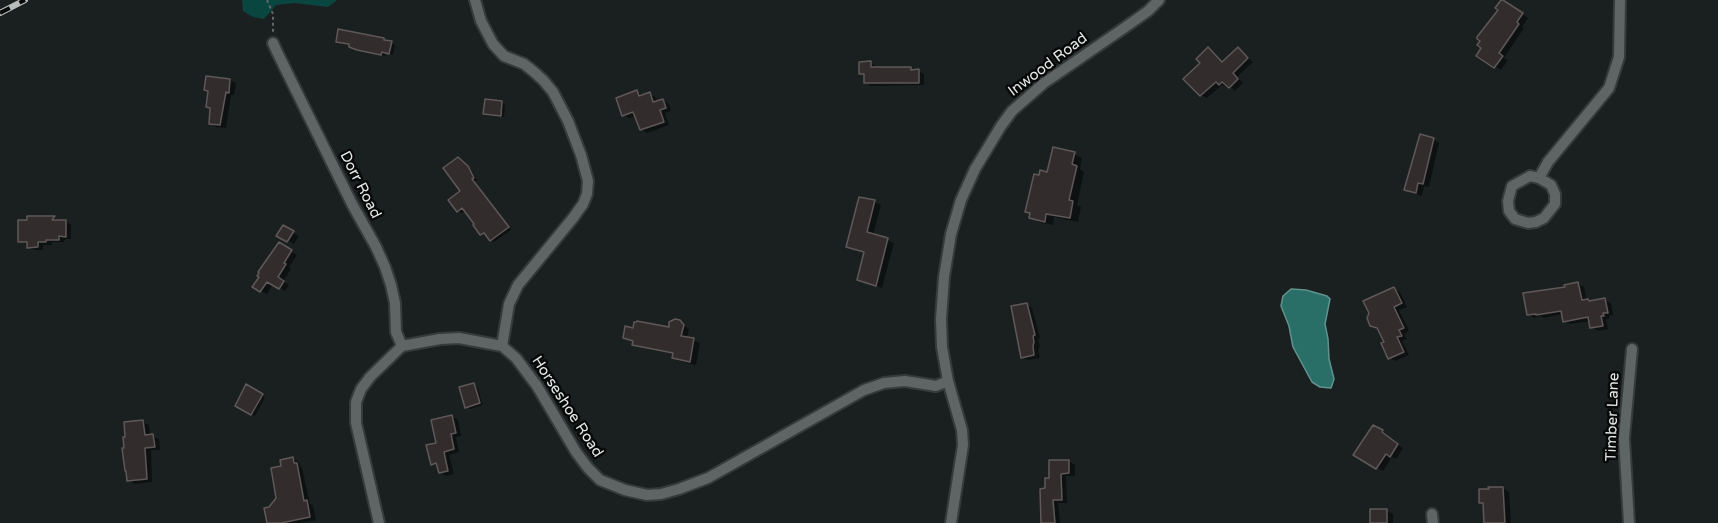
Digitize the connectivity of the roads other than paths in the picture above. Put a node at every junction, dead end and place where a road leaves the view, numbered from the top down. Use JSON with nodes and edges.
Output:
{"nodes":[{"id":1,"x":475,"y":0,"type":"edge"},
{"id":2,"x":1159,"y":0,"type":"edge"},
{"id":3,"x":1620,"y":0,"type":"edge"},
{"id":4,"x":273,"y":43,"type":"road end"},
{"id":5,"x":1539,"y":178,"type":"junction"},
{"id":6,"x":502,"y":345,"type":"junction"},
{"id":7,"x":402,"y":346,"type":"junction"},
{"id":8,"x":1632,"y":349,"type":"dead end"},
{"id":9,"x":948,"y":381,"type":"junction"},
{"id":10,"x":379,"y":523,"type":"edge"},
{"id":11,"x":951,"y":523,"type":"edge"},
{"id":12,"x":1629,"y":523,"type":"edge"}],
"edges":[{"from":1,"to":6,"type":"street"},
{"from":2,"to":9,"type":"street","name":"Inwood Road"},
{"from":3,"to":5,"type":"street"},
{"from":4,"to":7,"type":"street","name":"Dorr Road"},
{"from":5,"to":5,"type":"street"},
{"from":6,"to":7,"type":"street"},
{"from":6,"to":9,"type":"street","name":"Horseshoe Road"},
{"from":7,"to":10,"type":"street"},
{"from":8,"to":12,"type":"street","name":"Timber Lane"},
{"from":9,"to":11,"type":"street","name":"Inwood Road"}]}
